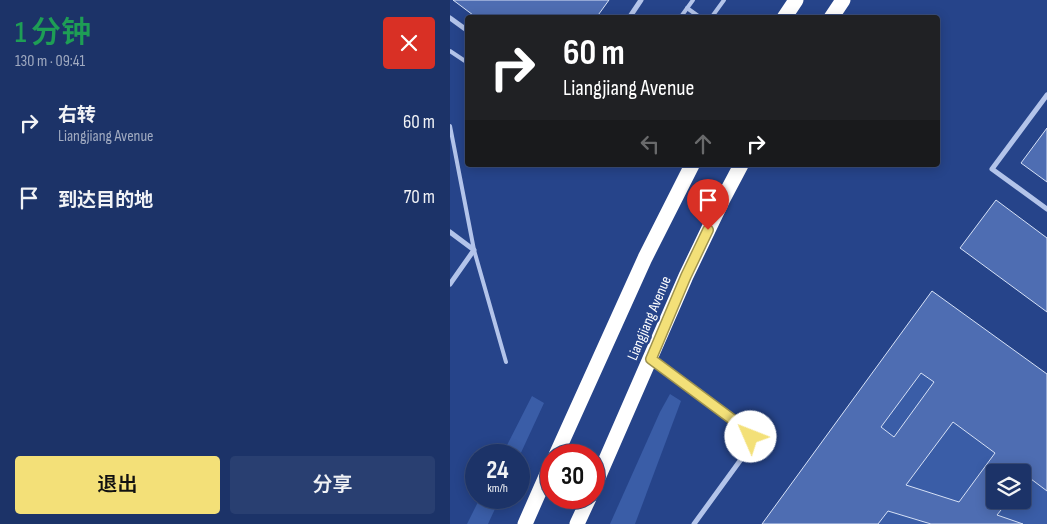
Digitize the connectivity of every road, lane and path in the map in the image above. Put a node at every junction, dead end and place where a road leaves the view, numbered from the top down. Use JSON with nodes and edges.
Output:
{"nodes":[{"id":1,"x":641,"y":0,"type":"edge"},
{"id":2,"x":693,"y":0,"type":"edge"},
{"id":3,"x":724,"y":0,"type":"edge"},
{"id":4,"x":796,"y":0,"type":"edge"},
{"id":5,"x":843,"y":0,"type":"edge"},
{"id":6,"x":687,"y":8,"type":"junction"},
{"id":7,"x":631,"y":15,"type":"edge"},
{"id":8,"x":682,"y":15,"type":"edge"},
{"id":9,"x":697,"y":15,"type":"edge"},
{"id":10,"x":713,"y":15,"type":"edge"},
{"id":11,"x":786,"y":15,"type":"edge"},
{"id":12,"x":833,"y":15,"type":"edge"},
{"id":13,"x":450,"y":18,"type":"edge"},
{"id":14,"x":465,"y":29,"type":"edge"},
{"id":15,"x":450,"y":51,"type":"edge"},
{"id":16,"x":465,"y":62,"type":"edge"},
{"id":17,"x":1047,"y":95,"type":"edge"},
{"id":18,"x":450,"y":126,"type":"edge"},
{"id":19,"x":691,"y":167,"type":"edge"},
{"id":20,"x":740,"y":167,"type":"edge"},
{"id":21,"x":1047,"y":209,"type":"edge"},
{"id":22,"x":450,"y":232,"type":"edge"},
{"id":23,"x":474,"y":250,"type":"junction"},
{"id":24,"x":450,"y":284,"type":"edge"},
{"id":25,"x":651,"y":359,"type":"junction"},
{"id":26,"x":506,"y":362,"type":"dead end"},
{"id":27,"x":561,"y":444,"type":"edge"},
{"id":28,"x":605,"y":462,"type":"edge"},
{"id":29,"x":540,"y":490,"type":"edge"},
{"id":30,"x":584,"y":509,"type":"edge"},
{"id":31,"x":525,"y":524,"type":"edge"},
{"id":32,"x":577,"y":524,"type":"edge"},
{"id":33,"x":694,"y":524,"type":"edge"}],
"edges":[{"from":1,"to":7,"type":"street"},
{"from":2,"to":6,"type":"lane"},
{"from":3,"to":10,"type":"lane"},
{"from":4,"to":11,"type":"highway"},
{"from":5,"to":12,"type":"highway"},
{"from":6,"to":8,"type":"lane"},
{"from":6,"to":9,"type":"lane"},
{"from":13,"to":14,"type":"street"},
{"from":15,"to":16,"type":"lane"},
{"from":17,"to":21,"type":"street"},
{"from":18,"to":23,"type":"lane"},
{"from":19,"to":27,"type":"highway","name":"Liangjiang Avenue"},
{"from":20,"to":25,"type":"highway","name":"Liangjiang Avenue"},
{"from":22,"to":23,"type":"street"},
{"from":23,"to":24,"type":"street"},
{"from":23,"to":26,"type":"lane"},
{"from":25,"to":28,"type":"highway","name":"Liangjiang Avenue"},
{"from":25,"to":33,"type":"street"},
{"from":29,"to":31,"type":"highway"},
{"from":30,"to":32,"type":"highway"}]}
